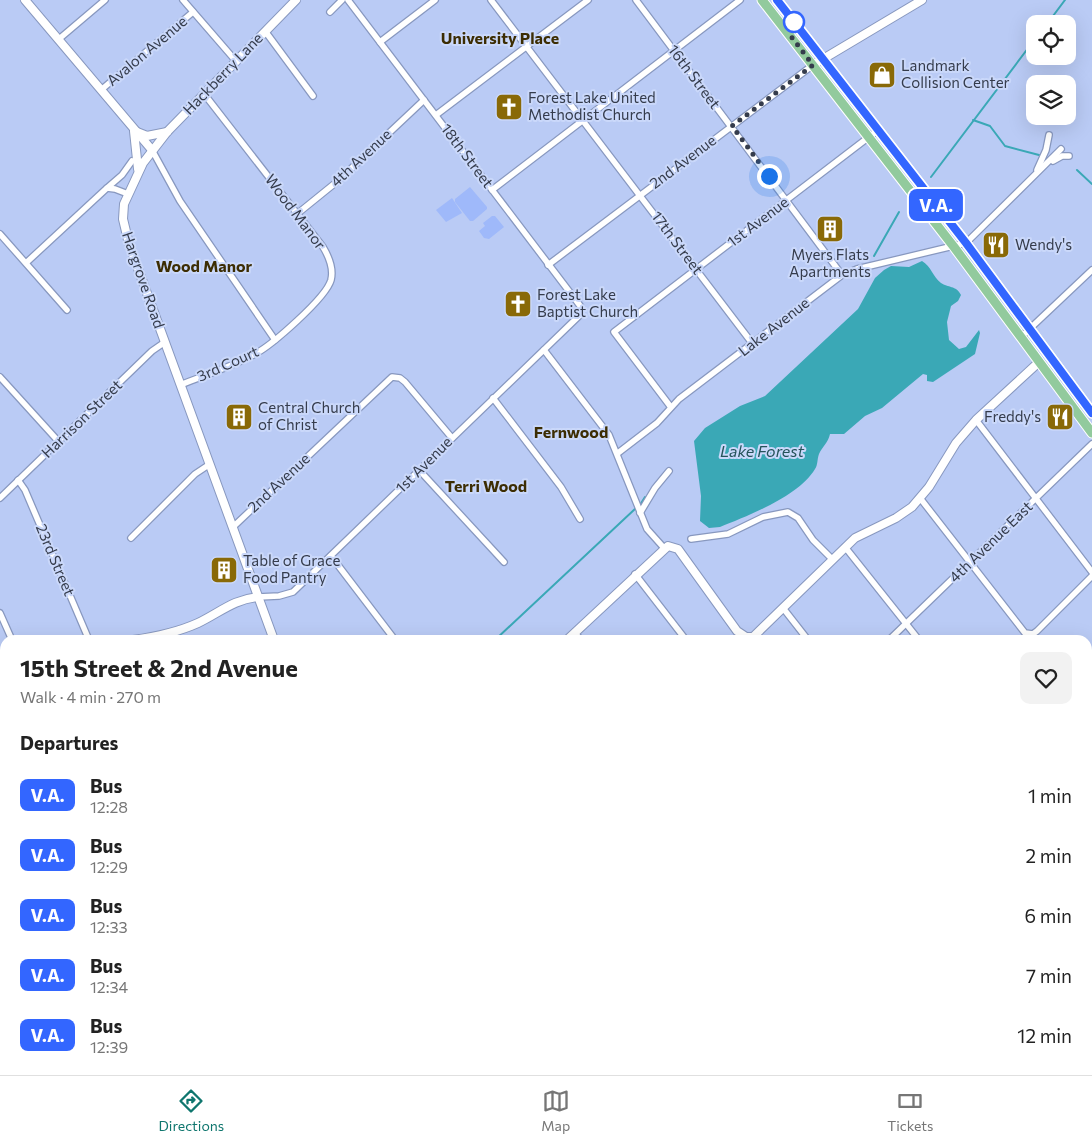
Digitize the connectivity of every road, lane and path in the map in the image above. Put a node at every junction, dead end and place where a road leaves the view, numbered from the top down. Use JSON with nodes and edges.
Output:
{"nodes":[{"id":1,"x":26,"y":0,"type":"edge"},
{"id":2,"x":105,"y":0,"type":"edge"},
{"id":3,"x":183,"y":0,"type":"edge"},
{"id":4,"x":342,"y":0,"type":"edge"},
{"id":5,"x":348,"y":0,"type":"edge"},
{"id":6,"x":435,"y":0,"type":"edge"},
{"id":7,"x":491,"y":0,"type":"edge"},
{"id":8,"x":588,"y":0,"type":"edge"},
{"id":9,"x":636,"y":0,"type":"edge"},
{"id":10,"x":740,"y":0,"type":"edge"},
{"id":11,"x":762,"y":0,"type":"edge"},
{"id":12,"x":777,"y":0,"type":"edge"},
{"id":13,"x":922,"y":0,"type":"edge"},
{"id":14,"x":293,"y":1,"type":"edge"},
{"id":15,"x":193,"y":12,"type":"junction"},
{"id":16,"x":330,"y":12,"type":"dead end"},
{"id":17,"x":265,"y":31,"type":"junction"},
{"id":18,"x":59,"y":39,"type":"junction"},
{"id":19,"x":380,"y":42,"type":"junction"},
{"id":20,"x":526,"y":46,"type":"junction"},
{"id":21,"x":675,"y":51,"type":"junction"},
{"id":22,"x":822,"y":58,"type":"junction"},
{"id":23,"x":235,"y":60,"type":"junction"},
{"id":24,"x":813,"y":65,"type":"junction"},
{"id":25,"x":101,"y":90,"type":"junction"},
{"id":26,"x":205,"y":94,"type":"junction"},
{"id":27,"x":313,"y":96,"type":"dead end"},
{"id":28,"x":424,"y":100,"type":"junction"},
{"id":29,"x":436,"y":116,"type":"junction"},
{"id":30,"x":582,"y":120,"type":"junction"},
{"id":31,"x":732,"y":126,"type":"junction"},
{"id":32,"x":134,"y":130,"type":"junction"},
{"id":33,"x":878,"y":130,"type":"junction"},
{"id":34,"x":167,"y":132,"type":"junction"},
{"id":35,"x":1049,"y":135,"type":"dead end"},
{"id":36,"x":869,"y":138,"type":"junction"},
{"id":37,"x":1061,"y":149,"type":"dead end"},
{"id":38,"x":152,"y":150,"type":"junction"},
{"id":39,"x":1069,"y":156,"type":"dead end"},
{"id":40,"x":132,"y":161,"type":"dead end"},
{"id":41,"x":1046,"y":164,"type":"junction"},
{"id":42,"x":138,"y":174,"type":"junction"},
{"id":43,"x":1035,"y":174,"type":"junction"},
{"id":44,"x":107,"y":188,"type":"junction"},
{"id":45,"x":492,"y":190,"type":"junction"},
{"id":46,"x":128,"y":194,"type":"junction"},
{"id":47,"x":640,"y":196,"type":"junction"},
{"id":48,"x":787,"y":200,"type":"junction"},
{"id":49,"x":297,"y":214,"type":"junction"},
{"id":50,"x":0,"y":234,"type":"edge"},
{"id":51,"x":966,"y":243,"type":"junction"},
{"id":52,"x":954,"y":246,"type":"junction"},
{"id":53,"x":27,"y":262,"type":"junction"},
{"id":54,"x":548,"y":265,"type":"junction"},
{"id":55,"x":696,"y":268,"type":"junction"},
{"id":56,"x":1092,"y":270,"type":"edge"},
{"id":57,"x":842,"y":275,"type":"junction"},
{"id":58,"x":67,"y":310,"type":"dead end"},
{"id":59,"x":581,"y":314,"type":"joint"},
{"id":60,"x":1029,"y":329,"type":"junction"},
{"id":61,"x":1021,"y":336,"type":"junction"},
{"id":62,"x":275,"y":340,"type":"junction"},
{"id":63,"x":165,"y":342,"type":"junction"},
{"id":64,"x":752,"y":344,"type":"junction"},
{"id":65,"x":544,"y":350,"type":"junction"},
{"id":66,"x":1048,"y":353,"type":"junction"},
{"id":67,"x":1039,"y":362,"type":"junction"},
{"id":68,"x":0,"y":377,"type":"edge"},
{"id":69,"x":180,"y":385,"type":"junction"},
{"id":70,"x":493,"y":398,"type":"junction"},
{"id":71,"x":670,"y":406,"type":"junction"},
{"id":72,"x":1092,"y":413,"type":"edge"},
{"id":73,"x":976,"y":420,"type":"junction"},
{"id":74,"x":1092,"y":432,"type":"edge"},
{"id":75,"x":452,"y":438,"type":"junction"},
{"id":76,"x":59,"y":442,"type":"junction"},
{"id":77,"x":1092,"y":444,"type":"edge"},
{"id":78,"x":618,"y":453,"type":"junction"},
{"id":79,"x":210,"y":464,"type":"junction"},
{"id":80,"x":420,"y":471,"type":"junction"},
{"id":81,"x":669,"y":471,"type":"dead end"},
{"id":82,"x":18,"y":480,"type":"junction"},
{"id":83,"x":0,"y":498,"type":"edge"},
{"id":84,"x":920,"y":498,"type":"junction"},
{"id":85,"x":1035,"y":498,"type":"junction"},
{"id":86,"x":640,"y":513,"type":"junction"},
{"id":87,"x":580,"y":520,"type":"dead end"},
{"id":88,"x":233,"y":527,"type":"junction"},
{"id":89,"x":131,"y":538,"type":"dead end"},
{"id":90,"x":691,"y":539,"type":"dead end"},
{"id":91,"x":845,"y":547,"type":"junction"},
{"id":92,"x":664,"y":548,"type":"junction"},
{"id":93,"x":331,"y":556,"type":"junction"},
{"id":94,"x":832,"y":559,"type":"junction"},
{"id":95,"x":970,"y":561,"type":"junction"},
{"id":96,"x":504,"y":562,"type":"dead end"},
{"id":97,"x":1092,"y":572,"type":"edge"},
{"id":98,"x":635,"y":574,"type":"junction"},
{"id":99,"x":1092,"y":576,"type":"edge"},
{"id":100,"x":258,"y":597,"type":"junction"},
{"id":101,"x":783,"y":608,"type":"junction"},
{"id":102,"x":0,"y":613,"type":"edge"},
{"id":103,"x":906,"y":624,"type":"junction"},
{"id":104,"x":575,"y":633,"type":"joint"},
{"id":105,"x":10,"y":635,"type":"edge"},
{"id":106,"x":86,"y":635,"type":"edge"},
{"id":107,"x":158,"y":635,"type":"edge"},
{"id":108,"x":272,"y":635,"type":"edge"},
{"id":109,"x":391,"y":635,"type":"edge"},
{"id":110,"x":573,"y":635,"type":"edge"},
{"id":111,"x":682,"y":635,"type":"edge"},
{"id":112,"x":741,"y":635,"type":"edge"},
{"id":113,"x":755,"y":635,"type":"edge"},
{"id":114,"x":804,"y":635,"type":"edge"},
{"id":115,"x":895,"y":635,"type":"edge"},
{"id":116,"x":915,"y":635,"type":"edge"}],
"edges":[{"from":1,"to":18,"type":"main road"},
{"from":2,"to":18,"type":"street"},
{"from":3,"to":15,"type":"street"},
{"from":4,"to":16,"type":"street"},
{"from":5,"to":19,"type":"street","name":"18th Street"},
{"from":6,"to":19,"type":"street"},
{"from":7,"to":20,"type":"street","name":"17th Street"},
{"from":8,"to":20,"type":"street"},
{"from":9,"to":21,"type":"street","name":"16th Street"},
{"from":10,"to":21,"type":"street"},
{"from":11,"to":24,"type":"main road"},
{"from":12,"to":22,"type":"main road"},
{"from":13,"to":22,"type":"main road","name":"2nd Avenue"},
{"from":14,"to":17,"type":"main road","name":"Hackberry Lane"},
{"from":15,"to":23,"type":"street"},
{"from":15,"to":25,"type":"street","name":"Avalon Avenue"},
{"from":17,"to":23,"type":"main road","name":"Hackberry Lane"},
{"from":17,"to":27,"type":"street"},
{"from":18,"to":25,"type":"main road"},
{"from":19,"to":28,"type":"street","name":"18th Street"},
{"from":20,"to":29,"type":"street"},
{"from":20,"to":30,"type":"street","name":"17th Street"},
{"from":21,"to":30,"type":"street"},
{"from":21,"to":31,"type":"street","name":"16th Street"},
{"from":22,"to":24,"type":"main road","name":"2nd Avenue"},
{"from":22,"to":33,"type":"main road"},
{"from":23,"to":26,"type":"main road","name":"Hackberry Lane"},
{"from":24,"to":31,"type":"street","name":"2nd Avenue"},
{"from":24,"to":36,"type":"main road"},
{"from":25,"to":32,"type":"main road"},
{"from":26,"to":34,"type":"main road","name":"Hackberry Lane"},
{"from":26,"to":49,"type":"street","name":"Wood Manor"},
{"from":28,"to":29,"type":"street","name":"18th Street"},
{"from":28,"to":49,"type":"street","name":"4th Avenue"},
{"from":29,"to":45,"type":"street","name":"18th Street"},
{"from":30,"to":45,"type":"street"},
{"from":30,"to":47,"type":"street","name":"17th Street"},
{"from":31,"to":47,"type":"street","name":"2nd Avenue"},
{"from":31,"to":48,"type":"street","name":"16th Street"},
{"from":32,"to":34,"type":"main road"},
{"from":32,"to":38,"type":"main road"},
{"from":32,"to":42,"type":"main road"},
{"from":33,"to":36,"type":"street","name":"1st Avenue"},
{"from":33,"to":51,"type":"main road"},
{"from":34,"to":38,"type":"main road","name":"Hackberry Lane"},
{"from":35,"to":43,"type":"street"},
{"from":36,"to":48,"type":"street","name":"1st Avenue"},
{"from":36,"to":52,"type":"main road"},
{"from":37,"to":41,"type":"street"},
{"from":38,"to":42,"type":"main road","name":"Hargrove Road"},
{"from":38,"to":62,"type":"street"},
{"from":39,"to":41,"type":"street"},
{"from":40,"to":44,"type":"street"},
{"from":41,"to":43,"type":"street"},
{"from":42,"to":46,"type":"main road","name":"Hargrove Road"},
{"from":43,"to":51,"type":"street"},
{"from":44,"to":46,"type":"street"},
{"from":44,"to":53,"type":"street"},
{"from":45,"to":54,"type":"street","name":"18th Street"},
{"from":46,"to":63,"type":"main road","name":"Hargrove Road"},
{"from":47,"to":54,"type":"street","name":"2nd Avenue"},
{"from":47,"to":55,"type":"street","name":"17th Street"},
{"from":48,"to":55,"type":"street","name":"1st Avenue"},
{"from":48,"to":57,"type":"street","name":"16th Street"},
{"from":49,"to":62,"type":"street","name":"Wood Manor"},
{"from":50,"to":53,"type":"street"},
{"from":51,"to":52,"type":"street","name":"Lake Avenue"},
{"from":51,"to":60,"type":"main road"},
{"from":52,"to":57,"type":"street","name":"Lake Avenue"},
{"from":52,"to":61,"type":"main road"},
{"from":53,"to":58,"type":"street"},
{"from":54,"to":59,"type":"street","name":"18th Street"},
{"from":55,"to":64,"type":"street","name":"17th Street"},
{"from":55,"to":71,"type":"street","name":"1st Avenue"},
{"from":56,"to":60,"type":"street"},
{"from":57,"to":64,"type":"street","name":"Lake Avenue"},
{"from":59,"to":65,"type":"street","name":"1st Avenue"},
{"from":60,"to":61,"type":"street"},
{"from":60,"to":66,"type":"main road"},
{"from":61,"to":67,"type":"main road"},
{"from":62,"to":69,"type":"street","name":"3rd Court"},
{"from":63,"to":69,"type":"main road","name":"Hargrove Road"},
{"from":63,"to":76,"type":"street","name":"Harrison Street"},
{"from":64,"to":71,"type":"street","name":"Lake Avenue"},
{"from":65,"to":70,"type":"street","name":"1st Avenue"},
{"from":65,"to":78,"type":"street"},
{"from":66,"to":67,"type":"main road"},
{"from":66,"to":72,"type":"main road"},
{"from":67,"to":73,"type":"main road"},
{"from":67,"to":74,"type":"main road"},
{"from":68,"to":76,"type":"street"},
{"from":69,"to":79,"type":"main road","name":"Hargrove Road"},
{"from":70,"to":75,"type":"street","name":"1st Avenue"},
{"from":70,"to":87,"type":"street"},
{"from":71,"to":78,"type":"street","name":"Lake Avenue"},
{"from":73,"to":84,"type":"main road"},
{"from":73,"to":85,"type":"street"},
{"from":75,"to":80,"type":"street","name":"1st Avenue"},
{"from":75,"to":88,"type":"street","name":"2nd Avenue"},
{"from":76,"to":82,"type":"street","name":"Harrison Street"},
{"from":77,"to":85,"type":"street","name":"4th Avenue East"},
{"from":78,"to":86,"type":"street"},
{"from":79,"to":88,"type":"main road","name":"Hargrove Road"},
{"from":79,"to":89,"type":"street"},
{"from":80,"to":93,"type":"street","name":"1st Avenue"},
{"from":80,"to":96,"type":"street"},
{"from":81,"to":86,"type":"street"},
{"from":82,"to":83,"type":"street","name":"Harrison Street"},
{"from":82,"to":106,"type":"street","name":"23rd Street"},
{"from":84,"to":91,"type":"main road"},
{"from":84,"to":95,"type":"street"},
{"from":85,"to":95,"type":"street","name":"4th Avenue East"},
{"from":85,"to":97,"type":"street"},
{"from":86,"to":92,"type":"street"},
{"from":88,"to":100,"type":"main road","name":"Hargrove Road"},
{"from":90,"to":94,"type":"street"},
{"from":91,"to":94,"type":"main road"},
{"from":91,"to":103,"type":"street"},
{"from":92,"to":98,"type":"main road"},
{"from":92,"to":112,"type":"main road"},
{"from":93,"to":100,"type":"street","name":"1st Avenue"},
{"from":93,"to":109,"type":"street"},
{"from":94,"to":101,"type":"main road"},
{"from":95,"to":99,"type":"street"},
{"from":95,"to":103,"type":"street","name":"4th Avenue East"},
{"from":98,"to":104,"type":"main road"},
{"from":98,"to":111,"type":"street"},
{"from":100,"to":107,"type":"main road"},
{"from":100,"to":108,"type":"main road","name":"Hargrove Road"},
{"from":101,"to":113,"type":"main road"},
{"from":101,"to":114,"type":"street"},
{"from":102,"to":105,"type":"street"},
{"from":103,"to":115,"type":"street","name":"4th Avenue East"},
{"from":103,"to":116,"type":"street"},
{"from":104,"to":110,"type":"main road"}]}
